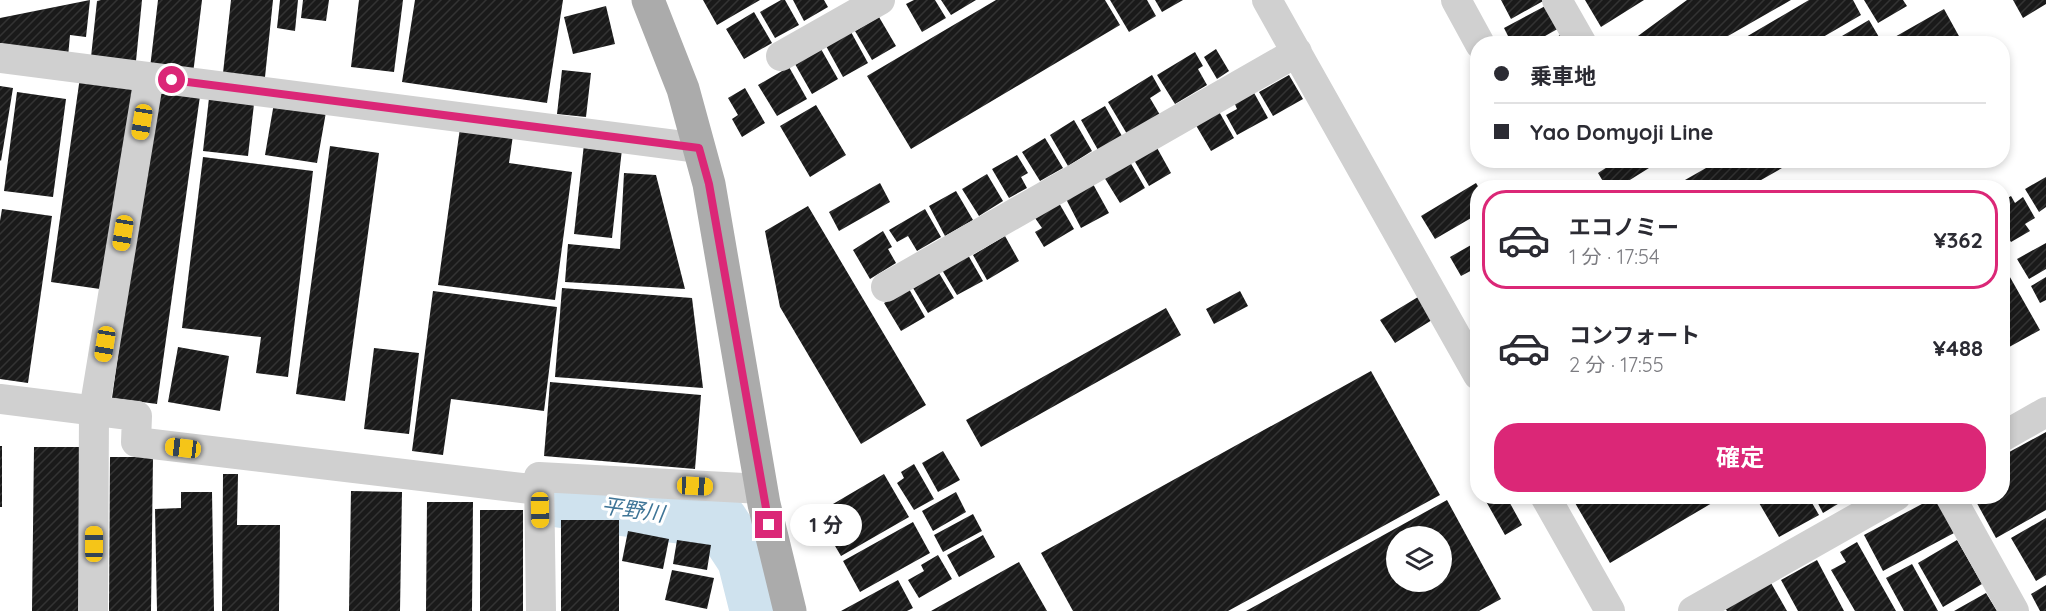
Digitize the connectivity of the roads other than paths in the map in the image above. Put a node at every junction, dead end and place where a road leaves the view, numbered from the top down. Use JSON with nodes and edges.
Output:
{"nodes":[{"id":1,"x":648,"y":0,"type":"edge"},
{"id":2,"x":880,"y":0,"type":"edge"},
{"id":3,"x":1268,"y":0,"type":"edge"},
{"id":4,"x":1456,"y":0,"type":"edge"},
{"id":5,"x":1557,"y":0,"type":"edge"},
{"id":6,"x":1476,"y":36,"type":"edge"},
{"id":7,"x":1577,"y":36,"type":"edge"},
{"id":8,"x":1297,"y":52,"type":"junction"},
{"id":9,"x":782,"y":56,"type":"dead end"},
{"id":10,"x":0,"y":58,"type":"edge"},
{"id":11,"x":149,"y":77,"type":"junction"},
{"id":12,"x":699,"y":148,"type":"junction"},
{"id":13,"x":886,"y":287,"type":"dead end"},
{"id":14,"x":1470,"y":361,"type":"edge"},
{"id":15,"x":0,"y":399,"type":"edge"},
{"id":16,"x":94,"y":411,"type":"junction"},
{"id":17,"x":2046,"y":412,"type":"edge"},
{"id":18,"x":2010,"y":432,"type":"edge"},
{"id":19,"x":762,"y":489,"type":"junction"},
{"id":20,"x":539,"y":490,"type":"junction"},
{"id":21,"x":1550,"y":504,"type":"edge"},
{"id":22,"x":1882,"y":504,"type":"edge"},
{"id":23,"x":1954,"y":504,"type":"edge"},
{"id":24,"x":93,"y":611,"type":"edge"},
{"id":25,"x":541,"y":611,"type":"edge"},
{"id":26,"x":790,"y":611,"type":"edge"},
{"id":27,"x":1610,"y":611,"type":"edge"},
{"id":28,"x":1693,"y":611,"type":"edge"},
{"id":29,"x":2014,"y":611,"type":"edge"}],
"edges":[{"from":1,"to":12,"type":"main road"},
{"from":2,"to":9,"type":"street"},
{"from":3,"to":8,"type":"street"},
{"from":4,"to":6,"type":"street"},
{"from":5,"to":7,"type":"street"},
{"from":8,"to":13,"type":"street"},
{"from":8,"to":14,"type":"street"},
{"from":10,"to":11,"type":"street"},
{"from":11,"to":12,"type":"street"},
{"from":11,"to":16,"type":"street"},
{"from":12,"to":19,"type":"main road"},
{"from":15,"to":16,"type":"street"},
{"from":16,"to":20,"type":"street"},
{"from":16,"to":24,"type":"street"},
{"from":17,"to":18,"type":"street"},
{"from":19,"to":20,"type":"street"},
{"from":19,"to":26,"type":"main road"},
{"from":20,"to":25,"type":"street"},
{"from":21,"to":27,"type":"street"},
{"from":22,"to":28,"type":"street"},
{"from":23,"to":29,"type":"street"}]}
